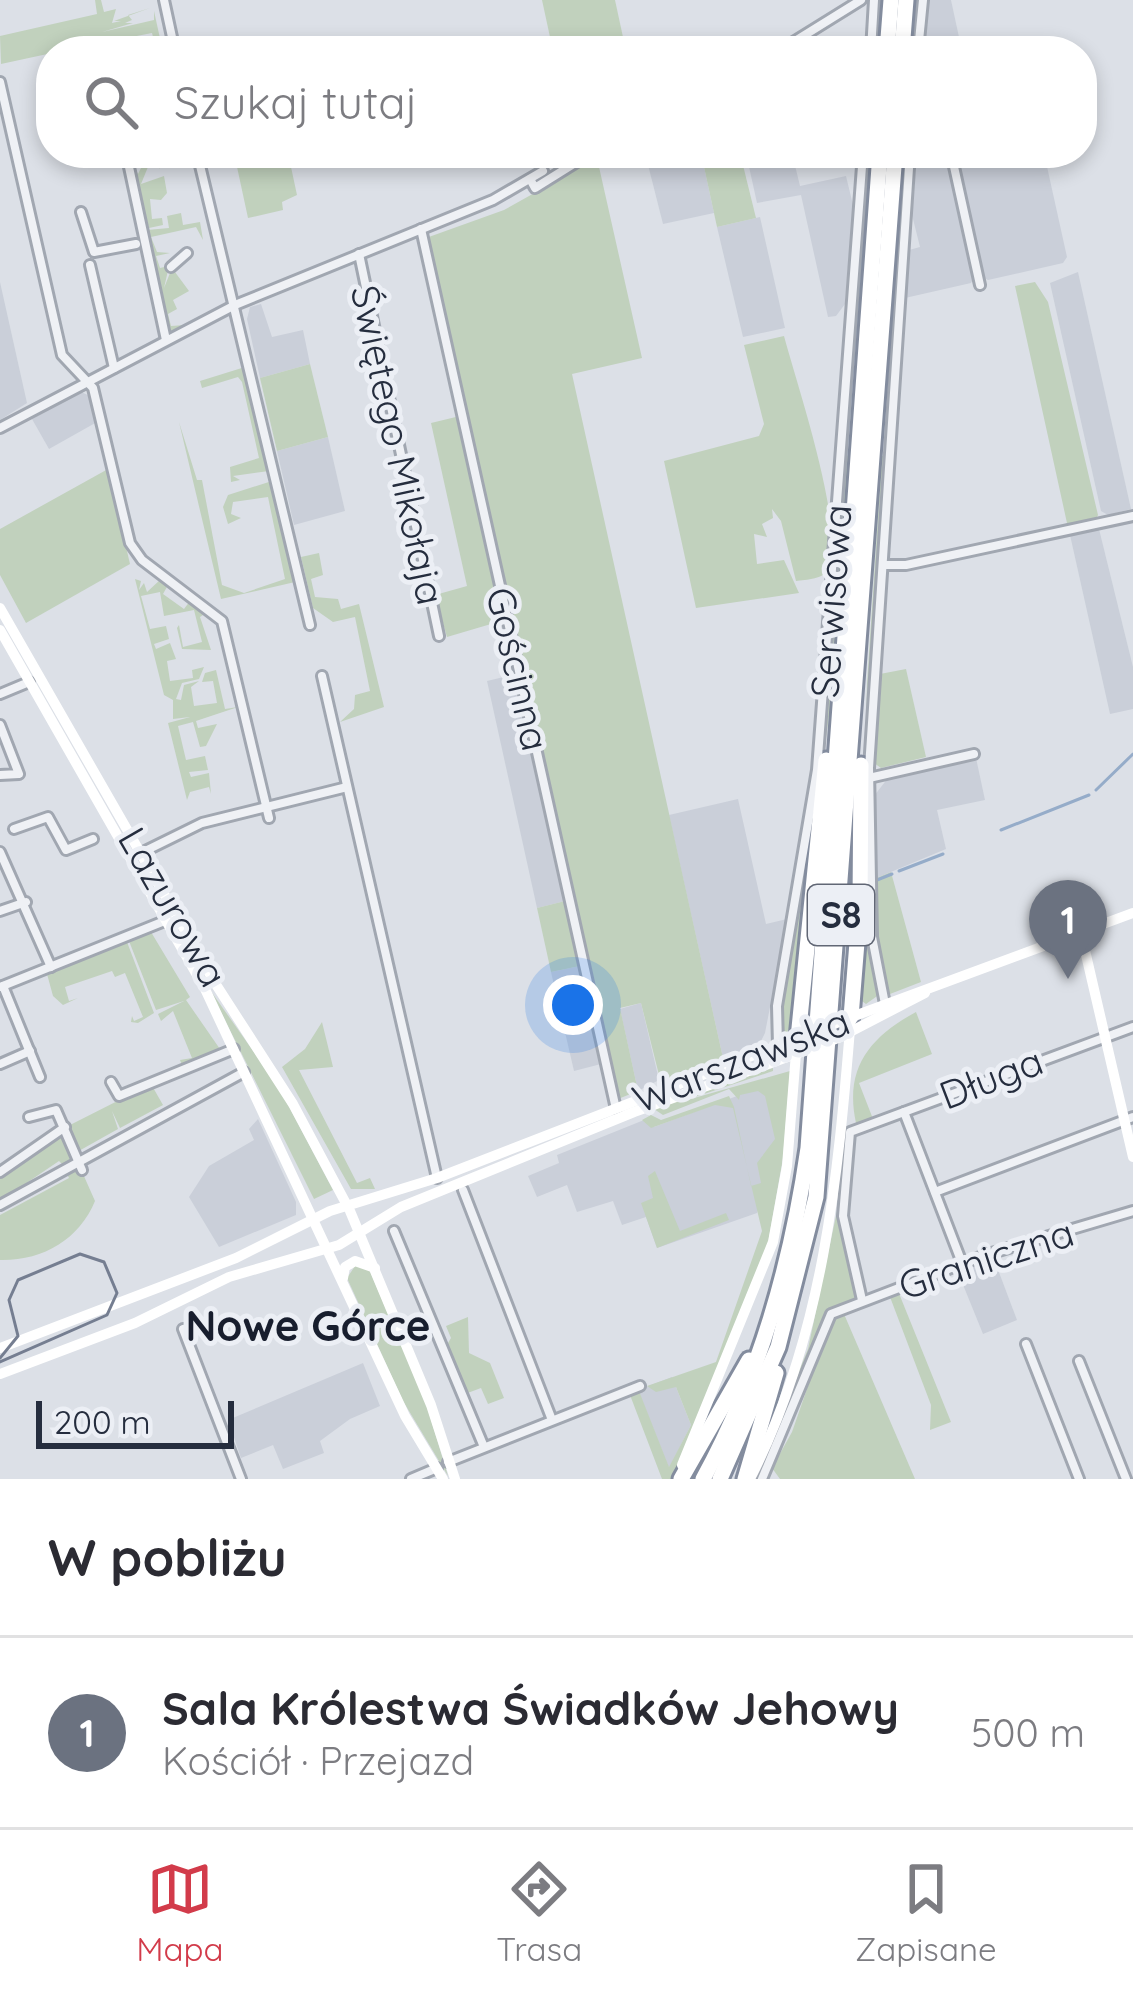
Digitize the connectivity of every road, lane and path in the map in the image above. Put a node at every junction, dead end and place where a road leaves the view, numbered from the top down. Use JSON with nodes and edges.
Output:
{"nodes":[{"id":1,"x":164,"y":0,"type":"edge"},
{"id":2,"x":861,"y":0,"type":"edge"},
{"id":3,"x":874,"y":0,"type":"edge"},
{"id":4,"x":890,"y":0,"type":"edge"},
{"id":5,"x":906,"y":0,"type":"edge"},
{"id":6,"x":923,"y":0,"type":"edge"},
{"id":7,"x":172,"y":36,"type":"edge"},
{"id":8,"x":803,"y":36,"type":"edge"},
{"id":9,"x":872,"y":36,"type":"edge"},
{"id":10,"x":888,"y":36,"type":"edge"},
{"id":11,"x":903,"y":36,"type":"edge"},
{"id":12,"x":919,"y":36,"type":"edge"},
{"id":13,"x":0,"y":82,"type":"edge"},
{"id":14,"x":129,"y":168,"type":"edge"},
{"id":15,"x":201,"y":168,"type":"edge"},
{"id":16,"x":567,"y":168,"type":"edge"},
{"id":17,"x":862,"y":168,"type":"edge"},
{"id":18,"x":879,"y":168,"type":"edge"},
{"id":19,"x":894,"y":168,"type":"edge"},
{"id":20,"x":909,"y":168,"type":"edge"},
{"id":21,"x":954,"y":168,"type":"edge"},
{"id":22,"x":543,"y":171,"type":"dead end"},
{"id":23,"x":530,"y":179,"type":"junction"},
{"id":24,"x":86,"y":218,"type":"dead end"},
{"id":25,"x":421,"y":230,"type":"junction"},
{"id":26,"x":136,"y":244,"type":"dead end"},
{"id":27,"x":187,"y":253,"type":"dead end"},
{"id":28,"x":358,"y":254,"type":"junction"},
{"id":29,"x":90,"y":266,"type":"dead end"},
{"id":30,"x":171,"y":267,"type":"dead end"},
{"id":31,"x":980,"y":285,"type":"dead end"},
{"id":32,"x":235,"y":305,"type":"junction"},
{"id":33,"x":166,"y":340,"type":"junction"},
{"id":34,"x":113,"y":368,"type":"junction"},
{"id":35,"x":89,"y":380,"type":"junction"},
{"id":36,"x":0,"y":428,"type":"edge"},
{"id":37,"x":1133,"y":516,"type":"edge"},
{"id":38,"x":884,"y":565,"type":"junction"},
{"id":39,"x":0,"y":608,"type":"edge"},
{"id":40,"x":310,"y":625,"type":"dead end"},
{"id":41,"x":0,"y":630,"type":"edge"},
{"id":42,"x":439,"y":636,"type":"dead end"},
{"id":43,"x":322,"y":676,"type":"dead end"},
{"id":44,"x":29,"y":682,"type":"junction"},
{"id":45,"x":850,"y":682,"type":"junction"},
{"id":46,"x":0,"y":694,"type":"edge"},
{"id":47,"x":0,"y":725,"type":"edge"},
{"id":48,"x":974,"y":754,"type":"dead end"},
{"id":49,"x":0,"y":775,"type":"edge"},
{"id":50,"x":869,"y":778,"type":"junction"},
{"id":51,"x":347,"y":787,"type":"junction"},
{"id":52,"x":266,"y":806,"type":"junction"},
{"id":53,"x":269,"y":818,"type":"dead end"},
{"id":54,"x":14,"y":829,"type":"dead end"},
{"id":55,"x":93,"y":839,"type":"dead end"},
{"id":56,"x":0,"y":852,"type":"edge"},
{"id":57,"x":136,"y":855,"type":"junction"},
{"id":58,"x":26,"y":902,"type":"junction"},
{"id":59,"x":0,"y":911,"type":"edge"},
{"id":60,"x":1133,"y":914,"type":"edge"},
{"id":61,"x":172,"y":919,"type":"junction"},
{"id":62,"x":1080,"y":929,"type":"junction"},
{"id":63,"x":51,"y":967,"type":"junction"},
{"id":64,"x":946,"y":980,"type":"junction"},
{"id":65,"x":2,"y":987,"type":"edge"},
{"id":66,"x":885,"y":1004,"type":"junction"},
{"id":67,"x":847,"y":1026,"type":"junction"},
{"id":68,"x":1133,"y":1027,"type":"edge"},
{"id":69,"x":1104,"y":1034,"type":"junction"},
{"id":70,"x":801,"y":1044,"type":"junction"},
{"id":71,"x":778,"y":1045,"type":"junction"},
{"id":72,"x":233,"y":1049,"type":"junction"},
{"id":73,"x":30,"y":1051,"type":"junction"},
{"id":74,"x":0,"y":1064,"type":"edge"},
{"id":75,"x":244,"y":1072,"type":"junction"},
{"id":76,"x":40,"y":1077,"type":"dead end"},
{"id":77,"x":111,"y":1082,"type":"dead end"},
{"id":78,"x":616,"y":1109,"type":"junction"},
{"id":79,"x":904,"y":1112,"type":"junction"},
{"id":80,"x":29,"y":1117,"type":"dead end"},
{"id":81,"x":1129,"y":1118,"type":"edge"},
{"id":82,"x":65,"y":1127,"type":"junction"},
{"id":83,"x":1133,"y":1156,"type":"edge"},
{"id":84,"x":80,"y":1166,"type":"junction"},
{"id":85,"x":0,"y":1172,"type":"edge"},
{"id":86,"x":437,"y":1178,"type":"junction"},
{"id":87,"x":463,"y":1190,"type":"dead end"},
{"id":88,"x":935,"y":1192,"type":"junction"},
{"id":89,"x":0,"y":1205,"type":"edge"},
{"id":90,"x":346,"y":1205,"type":"junction"},
{"id":91,"x":1133,"y":1211,"type":"edge"},
{"id":92,"x":316,"y":1218,"type":"junction"},
{"id":93,"x":394,"y":1231,"type":"dead end"},
{"id":94,"x":360,"y":1233,"type":"junction"},
{"id":95,"x":329,"y":1248,"type":"junction"},
{"id":96,"x":962,"y":1263,"type":"junction"},
{"id":97,"x":374,"y":1268,"type":"junction"},
{"id":98,"x":343,"y":1278,"type":"junction"},
{"id":99,"x":862,"y":1300,"type":"junction"},
{"id":100,"x":182,"y":1329,"type":"dead end"},
{"id":101,"x":767,"y":1332,"type":"junction"},
{"id":102,"x":1026,"y":1344,"type":"dead end"},
{"id":103,"x":778,"y":1347,"type":"junction"},
{"id":104,"x":0,"y":1348,"type":"edge"},
{"id":105,"x":1078,"y":1361,"type":"dead end"},
{"id":106,"x":0,"y":1374,"type":"edge"},
{"id":107,"x":640,"y":1386,"type":"dead end"},
{"id":108,"x":552,"y":1420,"type":"junction"},
{"id":109,"x":484,"y":1447,"type":"junction"},
{"id":110,"x":444,"y":1470,"type":"edge"},
{"id":111,"x":241,"y":1479,"type":"edge"},
{"id":112,"x":411,"y":1479,"type":"edge"},
{"id":113,"x":455,"y":1479,"type":"edge"},
{"id":114,"x":679,"y":1479,"type":"edge"},
{"id":115,"x":703,"y":1479,"type":"edge"},
{"id":116,"x":720,"y":1479,"type":"edge"},
{"id":117,"x":747,"y":1479,"type":"edge"},
{"id":118,"x":762,"y":1479,"type":"edge"},
{"id":119,"x":1079,"y":1479,"type":"edge"},
{"id":120,"x":1126,"y":1479,"type":"edge"}],
"edges":[{"from":1,"to":7,"type":"street"},
{"from":2,"to":8,"type":"street"},
{"from":3,"to":9,"type":"street"},
{"from":4,"to":10,"type":"highway"},
{"from":5,"to":11,"type":"highway"},
{"from":6,"to":12,"type":"street"},
{"from":13,"to":35,"type":"street"},
{"from":14,"to":33,"type":"street"},
{"from":15,"to":32,"type":"street"},
{"from":16,"to":23,"type":"street"},
{"from":17,"to":71,"type":"street","name":"Serwisowa"},
{"from":18,"to":45,"type":"highway","number":"S8"},
{"from":19,"to":45,"type":"highway","number":"S8"},
{"from":20,"to":38,"type":"street"},
{"from":21,"to":31,"type":"street"},
{"from":22,"to":23,"type":"street"},
{"from":23,"to":25,"type":"street"},
{"from":24,"to":26,"type":"street"},
{"from":25,"to":28,"type":"street"},
{"from":25,"to":78,"type":"street","name":"Gościnna"},
{"from":27,"to":30,"type":"street"},
{"from":28,"to":32,"type":"street"},
{"from":28,"to":42,"type":"street","name":"Świętego Mikołaja"},
{"from":29,"to":34,"type":"street"},
{"from":32,"to":33,"type":"street"},
{"from":32,"to":40,"type":"street"},
{"from":33,"to":34,"type":"street"},
{"from":34,"to":35,"type":"street"},
{"from":35,"to":36,"type":"street"},
{"from":35,"to":52,"type":"street"},
{"from":37,"to":38,"type":"street"},
{"from":38,"to":50,"type":"street"},
{"from":39,"to":57,"type":"main road","name":"Lazurowa"},
{"from":41,"to":44,"type":"main road","name":"Lazurowa"},
{"from":43,"to":51,"type":"street"},
{"from":44,"to":46,"type":"street"},
{"from":44,"to":57,"type":"main road","name":"Lazurowa"},
{"from":45,"to":67,"type":"highway"},
{"from":45,"to":70,"type":"highway"},
{"from":45,"to":101,"type":"highway","number":"S8"},
{"from":45,"to":103,"type":"highway","number":"S8"},
{"from":47,"to":49,"type":"street"},
{"from":48,"to":50,"type":"street"},
{"from":50,"to":66,"type":"street"},
{"from":51,"to":52,"type":"street"},
{"from":51,"to":86,"type":"street"},
{"from":52,"to":53,"type":"street"},
{"from":52,"to":57,"type":"street"},
{"from":54,"to":55,"type":"street"},
{"from":56,"to":58,"type":"street"},
{"from":57,"to":61,"type":"main road","name":"Lazurowa"},
{"from":58,"to":59,"type":"street"},
{"from":58,"to":63,"type":"street"},
{"from":60,"to":62,"type":"main road","name":"Warszawska"},
{"from":61,"to":63,"type":"street"},
{"from":61,"to":72,"type":"main road","name":"Lazurowa"},
{"from":61,"to":90,"type":"main road","name":"Lazurowa"},
{"from":62,"to":64,"type":"main road","name":"Warszawska"},
{"from":62,"to":69,"type":"main road"},
{"from":63,"to":65,"type":"street"},
{"from":64,"to":66,"type":"main road","name":"Warszawska"},
{"from":64,"to":67,"type":"main road","name":"Warszawska"},
{"from":65,"to":73,"type":"street"},
{"from":66,"to":67,"type":"main road","name":"Warszawska"},
{"from":67,"to":70,"type":"main road","name":"Warszawska","bridge":true},
{"from":67,"to":117,"type":"main road"},
{"from":68,"to":69,"type":"street","name":"Długa"},
{"from":69,"to":79,"type":"street","name":"Długa"},
{"from":69,"to":81,"type":"main road"},
{"from":70,"to":71,"type":"main road","name":"Warszawska"},
{"from":70,"to":94,"type":"main road","name":"Warszawska"},
{"from":70,"to":114,"type":"main road"},
{"from":71,"to":78,"type":"main road","name":"Warszawska"},
{"from":72,"to":75,"type":"main road","name":"Lazurowa"},
{"from":72,"to":77,"type":"street"},
{"from":73,"to":74,"type":"street"},
{"from":73,"to":76,"type":"street"},
{"from":75,"to":84,"type":"street"},
{"from":75,"to":92,"type":"main road","name":"Lazurowa"},
{"from":78,"to":86,"type":"main road","name":"Warszawska"},
{"from":79,"to":88,"type":"street"},
{"from":79,"to":99,"type":"street","name":"Długa"},
{"from":80,"to":82,"type":"street"},
{"from":81,"to":83,"type":"main road"},
{"from":81,"to":88,"type":"street"},
{"from":82,"to":84,"type":"street"},
{"from":82,"to":85,"type":"street"},
{"from":84,"to":89,"type":"street"},
{"from":86,"to":90,"type":"main road","name":"Warszawska"},
{"from":87,"to":108,"type":"street"},
{"from":88,"to":96,"type":"street"},
{"from":90,"to":92,"type":"main road","name":"Warszawska"},
{"from":90,"to":94,"type":"main road","name":"Lazurowa"},
{"from":91,"to":96,"type":"street","name":"Graniczna"},
{"from":92,"to":95,"type":"main road","name":"Lazurowa"},
{"from":92,"to":104,"type":"main road","name":"Warszawska"},
{"from":93,"to":109,"type":"street"},
{"from":94,"to":95,"type":"main road","name":"Warszawska"},
{"from":94,"to":97,"type":"main road"},
{"from":95,"to":98,"type":"main road"},
{"from":95,"to":106,"type":"main road","name":"Warszawska"},
{"from":96,"to":99,"type":"street","name":"Graniczna"},
{"from":97,"to":98,"type":"main road"},
{"from":97,"to":110,"type":"main road"},
{"from":98,"to":110,"type":"main road"},
{"from":99,"to":118,"type":"street","name":"Graniczna"},
{"from":100,"to":111,"type":"street"},
{"from":101,"to":114,"type":"highway"},
{"from":101,"to":115,"type":"highway","number":"S8"},
{"from":102,"to":119,"type":"street"},
{"from":103,"to":116,"type":"highway","number":"S8"},
{"from":103,"to":117,"type":"highway"},
{"from":105,"to":120,"type":"street"},
{"from":107,"to":108,"type":"street"},
{"from":108,"to":109,"type":"street"},
{"from":109,"to":110,"type":"street"},
{"from":110,"to":112,"type":"street"},
{"from":110,"to":113,"type":"main road"}]}
